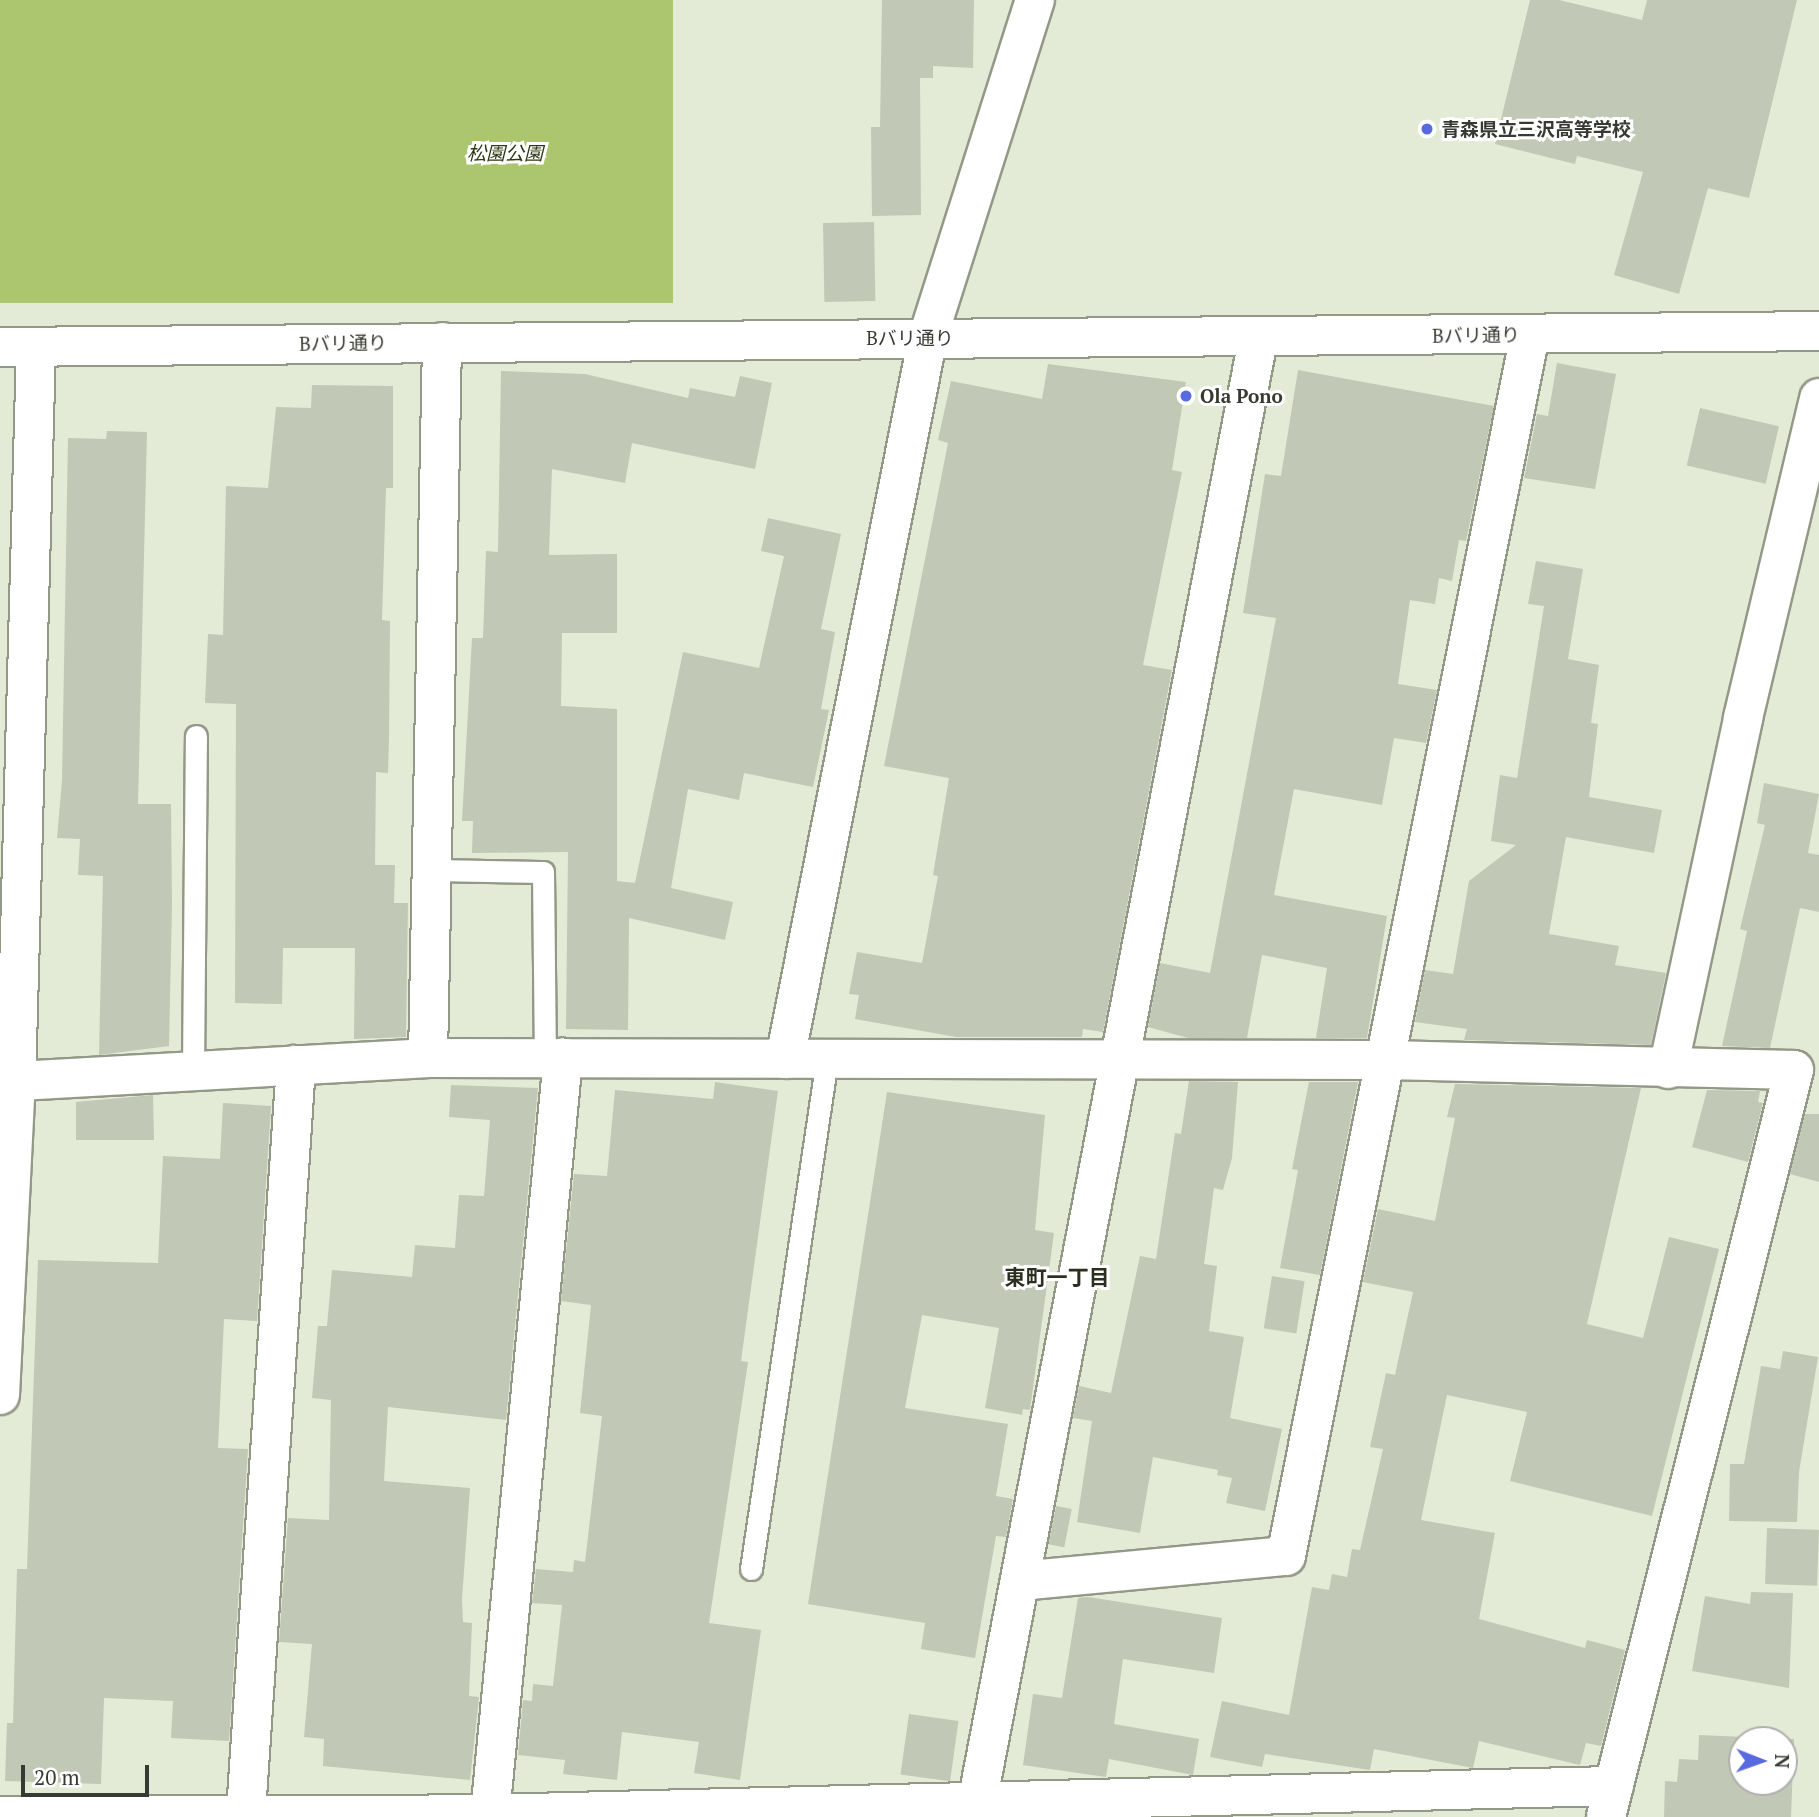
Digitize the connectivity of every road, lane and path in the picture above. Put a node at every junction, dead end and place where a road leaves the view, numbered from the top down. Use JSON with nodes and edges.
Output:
{"nodes":[{"id":1,"x":1035,"y":0,"type":"edge"},
{"id":2,"x":1819,"y":331,"type":"edge"},
{"id":3,"x":1530,"y":335,"type":"junction"},
{"id":4,"x":928,"y":337,"type":"junction"},
{"id":5,"x":1258,"y":339,"type":"junction"},
{"id":6,"x":442,"y":342,"type":"junction"},
{"id":7,"x":18,"y":347,"type":"edge"},
{"id":8,"x":1819,"y":398,"type":"edge"},
{"id":9,"x":196,"y":736,"type":"dead end"},
{"id":10,"x":431,"y":870,"type":"junction"},
{"id":11,"x":428,"y":1058,"type":"junction"},
{"id":12,"x":554,"y":1058,"type":"junction"},
{"id":13,"x":785,"y":1059,"type":"junction"},
{"id":14,"x":827,"y":1059,"type":"junction"},
{"id":15,"x":1117,"y":1060,"type":"junction"},
{"id":16,"x":1385,"y":1060,"type":"junction"},
{"id":17,"x":296,"y":1065,"type":"junction"},
{"id":18,"x":1668,"y":1069,"type":"junction"},
{"id":19,"x":193,"y":1071,"type":"junction"},
{"id":20,"x":8,"y":1082,"type":"edge"},
{"id":21,"x":0,"y":1395,"type":"edge"},
{"id":22,"x":751,"y":1569,"type":"dead end"},
{"id":23,"x":1020,"y":1581,"type":"junction"},
{"id":24,"x":1610,"y":1802,"type":"edge"},
{"id":25,"x":977,"y":1803,"type":"junction"},
{"id":26,"x":246,"y":1812,"type":"junction"},
{"id":27,"x":863,"y":1812,"type":"edge"},
{"id":28,"x":490,"y":1814,"type":"junction"},
{"id":29,"x":0,"y":1816,"type":"edge"}],
"edges":[{"from":1,"to":4,"type":"street"},
{"from":2,"to":3,"type":"street","name":"Bバリ通り"},
{"from":3,"to":5,"type":"street","name":"Bバリ通り"},
{"from":3,"to":16,"type":"street"},
{"from":4,"to":5,"type":"street","name":"Bバリ通り"},
{"from":4,"to":6,"type":"street","name":"Bバリ通り"},
{"from":4,"to":13,"type":"street"},
{"from":5,"to":15,"type":"street"},
{"from":6,"to":7,"type":"street","name":"Bバリ通り"},
{"from":6,"to":10,"type":"street"},
{"from":7,"to":20,"type":"street"},
{"from":8,"to":18,"type":"street"},
{"from":9,"to":19,"type":"lane"},
{"from":10,"to":11,"type":"street"},
{"from":10,"to":12,"type":"lane"},
{"from":11,"to":12,"type":"street"},
{"from":11,"to":17,"type":"street"},
{"from":12,"to":13,"type":"street"},
{"from":12,"to":28,"type":"street"},
{"from":13,"to":14,"type":"street"},
{"from":14,"to":15,"type":"street"},
{"from":14,"to":22,"type":"lane"},
{"from":15,"to":16,"type":"street"},
{"from":15,"to":23,"type":"street"},
{"from":16,"to":18,"type":"street"},
{"from":16,"to":23,"type":"street"},
{"from":17,"to":19,"type":"street"},
{"from":17,"to":26,"type":"street"},
{"from":18,"to":24,"type":"street"},
{"from":19,"to":20,"type":"street"},
{"from":20,"to":21,"type":"street"},
{"from":23,"to":25,"type":"street"},
{"from":24,"to":25,"type":"street"},
{"from":25,"to":27,"type":"street"},
{"from":26,"to":28,"type":"street"},
{"from":26,"to":29,"type":"street"},
{"from":27,"to":28,"type":"street"}]}
